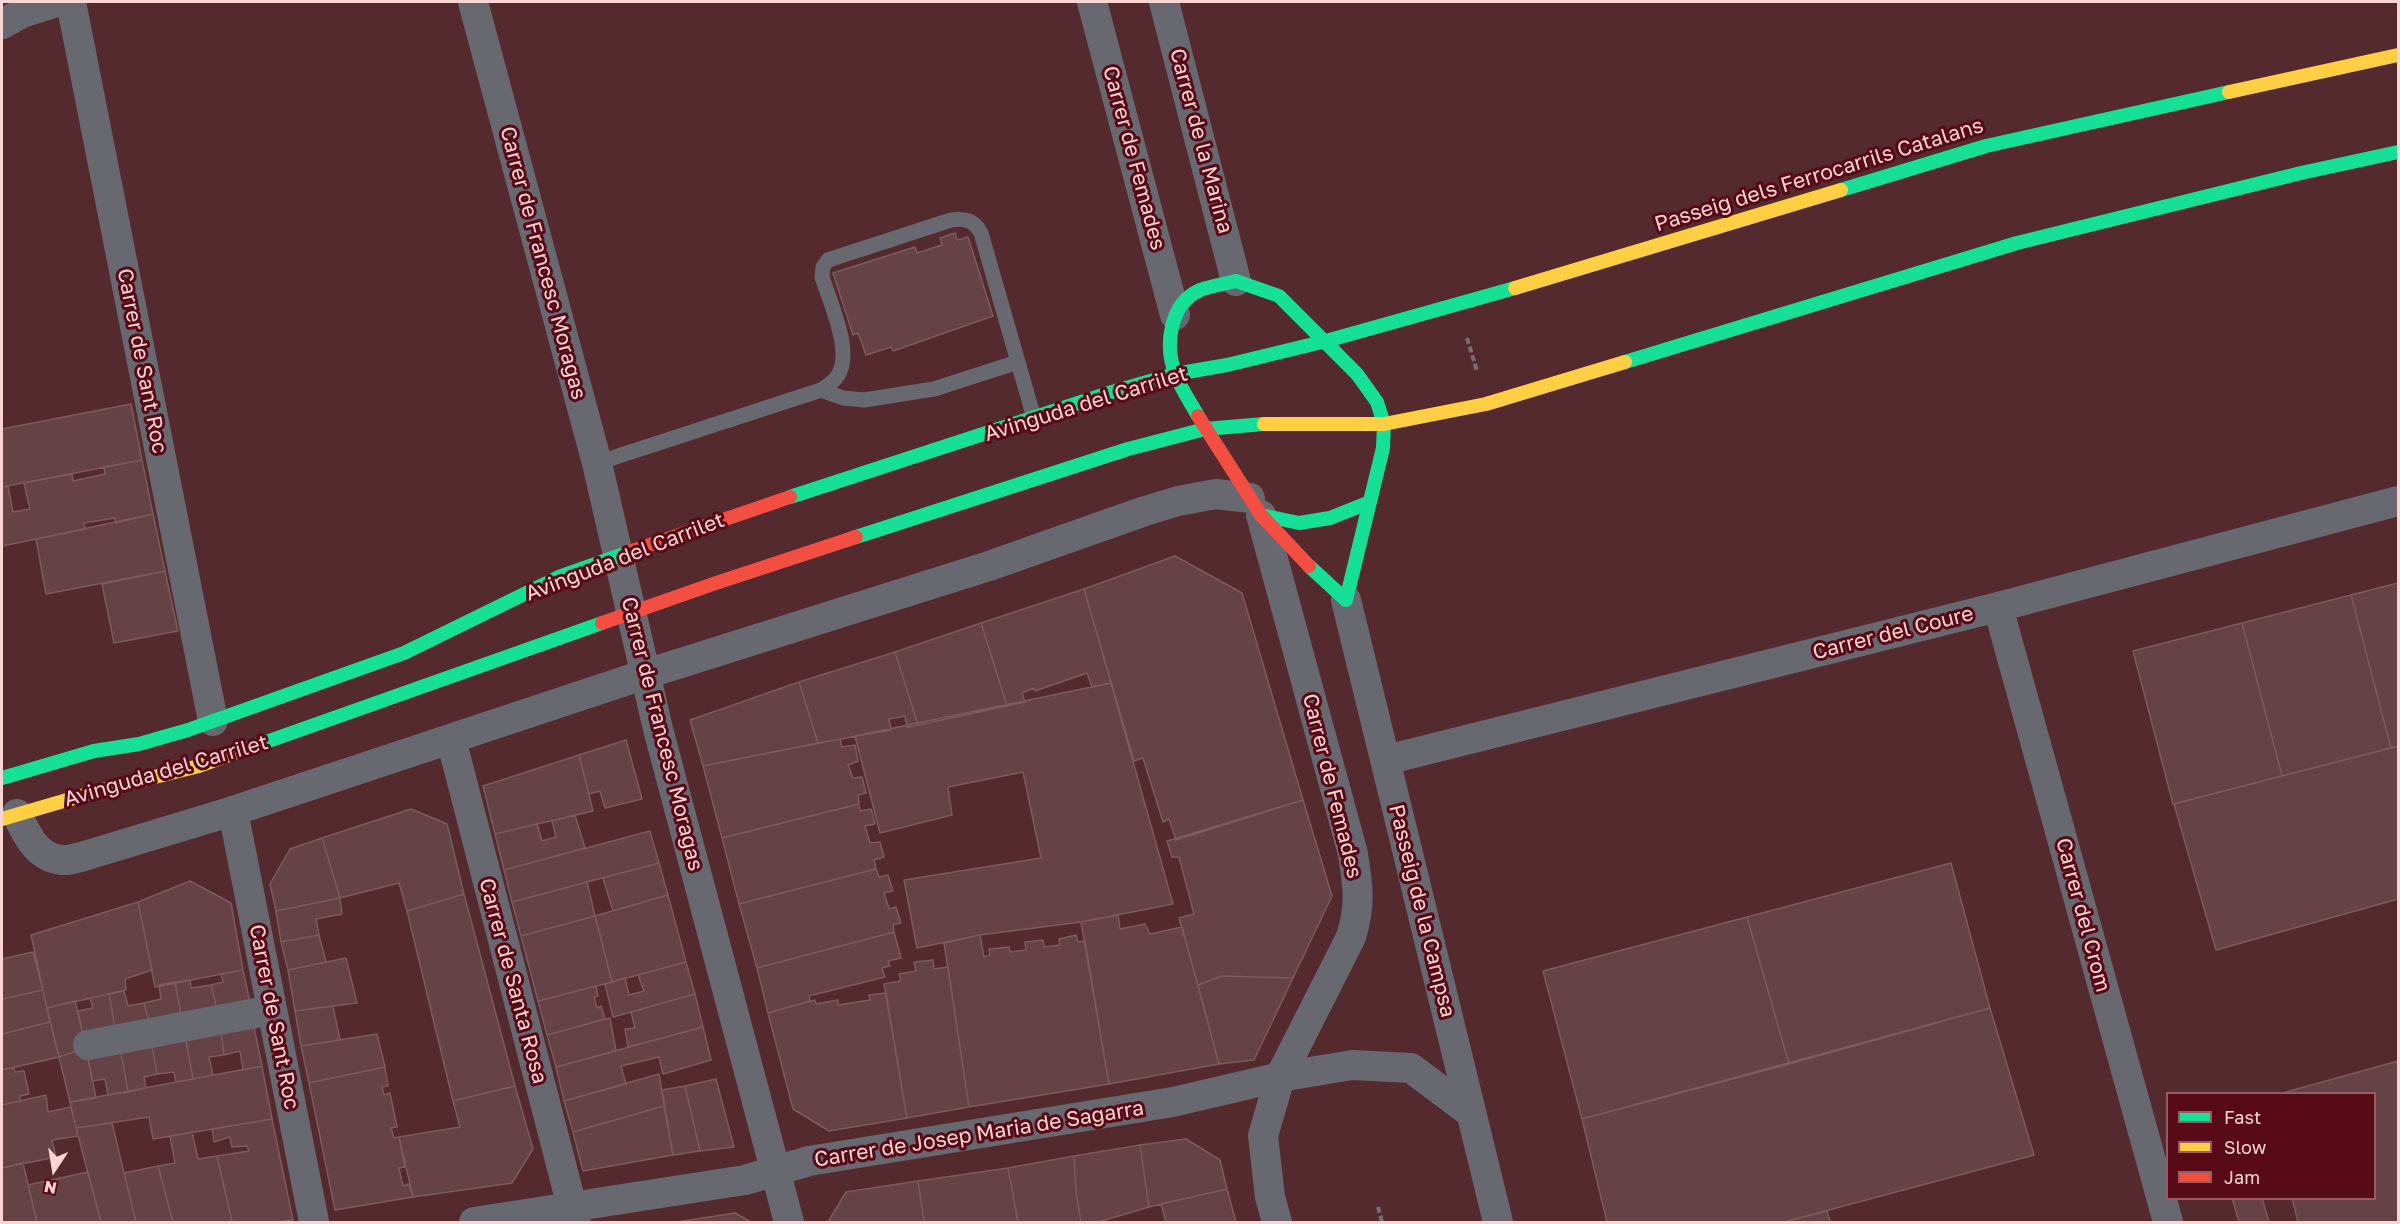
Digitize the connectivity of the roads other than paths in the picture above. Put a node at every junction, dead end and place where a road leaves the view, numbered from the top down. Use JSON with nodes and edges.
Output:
{"nodes":[{"id":1,"x":57,"y":2,"type":"edge"},
{"id":2,"x":71,"y":2,"type":"edge"},
{"id":3,"x":473,"y":2,"type":"edge"},
{"id":4,"x":1092,"y":2,"type":"edge"},
{"id":5,"x":1164,"y":2,"type":"edge"},
{"id":6,"x":2,"y":24,"type":"edge"},
{"id":7,"x":2398,"y":55,"type":"edge"},
{"id":8,"x":2398,"y":152,"type":"edge"},
{"id":9,"x":1236,"y":281,"type":"junction"},
{"id":10,"x":1175,"y":315,"type":"junction"},
{"id":11,"x":1326,"y":341,"type":"junction"},
{"id":12,"x":1257,"y":358,"type":"joint"},
{"id":13,"x":1018,"y":362,"type":"junction"},
{"id":14,"x":1175,"y":374,"type":"junction"},
{"id":15,"x":821,"y":390,"type":"junction"},
{"id":16,"x":1034,"y":418,"type":"junction"},
{"id":17,"x":1384,"y":424,"type":"junction"},
{"id":18,"x":1205,"y":429,"type":"junction"},
{"id":19,"x":597,"y":463,"type":"junction"},
{"id":20,"x":2398,"y":501,"type":"edge"},
{"id":21,"x":1370,"y":502,"type":"junction"},
{"id":22,"x":1256,"y":506,"type":"junction"},
{"id":23,"x":618,"y":556,"type":"junction"},
{"id":24,"x":1346,"y":600,"type":"junction"},
{"id":25,"x":1998,"y":607,"type":"junction"},
{"id":26,"x":632,"y":612,"type":"junction"},
{"id":27,"x":646,"y":674,"type":"junction"},
{"id":28,"x":213,"y":721,"type":"junction"},
{"id":29,"x":451,"y":739,"type":"junction"},
{"id":30,"x":1386,"y":760,"type":"junction"},
{"id":31,"x":2,"y":778,"type":"edge"},
{"id":32,"x":233,"y":810,"type":"junction"},
{"id":33,"x":9,"y":816,"type":"edge"},
{"id":34,"x":256,"y":1013,"type":"dead end"},
{"id":35,"x":88,"y":1045,"type":"dead end"},
{"id":36,"x":1280,"y":1077,"type":"junction"},
{"id":37,"x":1471,"y":1113,"type":"junction"},
{"id":38,"x":775,"y":1171,"type":"junction"},
{"id":39,"x":574,"y":1215,"type":"edge"},
{"id":40,"x":314,"y":1222,"type":"edge"},
{"id":41,"x":474,"y":1222,"type":"edge"},
{"id":42,"x":789,"y":1222,"type":"edge"},
{"id":43,"x":1277,"y":1222,"type":"edge"},
{"id":44,"x":1497,"y":1222,"type":"edge"},
{"id":45,"x":2168,"y":1222,"type":"edge"}],
"edges":[{"from":1,"to":6,"type":"street"},
{"from":2,"to":28,"type":"street","name":"Carrer de Sant Roc"},
{"from":3,"to":19,"type":"street","name":"Carrer de Francesc Moragas"},
{"from":4,"to":10,"type":"street","name":"Carrer de Femades"},
{"from":5,"to":9,"type":"street","name":"Carrer de la Marina"},
{"from":7,"to":11,"type":"main road","name":"Passeig dels Ferrocarrils Catalans"},
{"from":8,"to":17,"type":"main road"},
{"from":9,"to":10,"type":"main road"},
{"from":9,"to":11,"type":"main road"},
{"from":10,"to":14,"type":"main road"},
{"from":11,"to":12,"type":"main road","name":"Passeig dels Ferrocarrils Catalans"},
{"from":11,"to":17,"type":"main road"},
{"from":12,"to":14,"type":"main road","name":"Avinguda del Carrilet"},
{"from":13,"to":15,"type":"lane"},
{"from":13,"to":15,"type":"lane"},
{"from":13,"to":16,"type":"lane"},
{"from":14,"to":16,"type":"main road","name":"Avinguda del Carrilet"},
{"from":14,"to":18,"type":"main road"},
{"from":15,"to":19,"type":"lane"},
{"from":16,"to":23,"type":"main road","name":"Avinguda del Carrilet"},
{"from":17,"to":18,"type":"main road","name":"Avinguda del Carrilet"},
{"from":17,"to":21,"type":"main road"},
{"from":18,"to":22,"type":"main road"},
{"from":18,"to":26,"type":"main road","name":"Avinguda del Carrilet"},
{"from":19,"to":23,"type":"street","name":"Carrer de Francesc Moragas"},
{"from":20,"to":25,"type":"street","name":"Carrer del Coure"},
{"from":21,"to":22,"type":"main road"},
{"from":21,"to":24,"type":"main road"},
{"from":22,"to":24,"type":"main road"},
{"from":22,"to":27,"type":"street","name":"Avinguda del Carrilet"},
{"from":22,"to":36,"type":"street","name":"Carrer de Femades"},
{"from":23,"to":26,"type":"street","name":"Carrer de Francesc Moragas"},
{"from":23,"to":28,"type":"main road","name":"Avinguda del Carrilet"},
{"from":24,"to":30,"type":"street","name":"Passeig de la Campsa"},
{"from":25,"to":30,"type":"street","name":"Carrer del Coure"},
{"from":25,"to":45,"type":"street","name":"Carrer del Crom"},
{"from":26,"to":27,"type":"street","name":"Carrer de Francesc Moragas"},
{"from":26,"to":33,"type":"main road","name":"Avinguda del Carrilet"},
{"from":27,"to":29,"type":"street","name":"Avinguda del Carrilet"},
{"from":27,"to":38,"type":"street","name":"Carrer de Francesc Moragas"},
{"from":28,"to":31,"type":"main road","name":"Avinguda del Carrilet"},
{"from":29,"to":32,"type":"street","name":"Avinguda del Carrilet"},
{"from":29,"to":39,"type":"street","name":"Carrer de Santa Rosa"},
{"from":30,"to":37,"type":"street","name":"Passeig de la Campsa"},
{"from":32,"to":33,"type":"street","name":"Avinguda del Carrilet"},
{"from":32,"to":40,"type":"street","name":"Carrer de Sant Roc"},
{"from":34,"to":35,"type":"street"},
{"from":36,"to":37,"type":"street","name":"Carrer de Josep Maria de Sagarra"},
{"from":36,"to":38,"type":"street","name":"Carrer de Josep Maria de Sagarra"},
{"from":36,"to":43,"type":"street","name":"Carrer de Femades"},
{"from":37,"to":44,"type":"street","name":"Passeig de la Campsa"},
{"from":38,"to":39,"type":"street","name":"Carrer de Josep Maria de Sagarra"},
{"from":38,"to":42,"type":"street","name":"Carrer de Francesc Moragas"},
{"from":39,"to":41,"type":"street","name":"Carrer de Josep Maria de Sagarra"}]}
